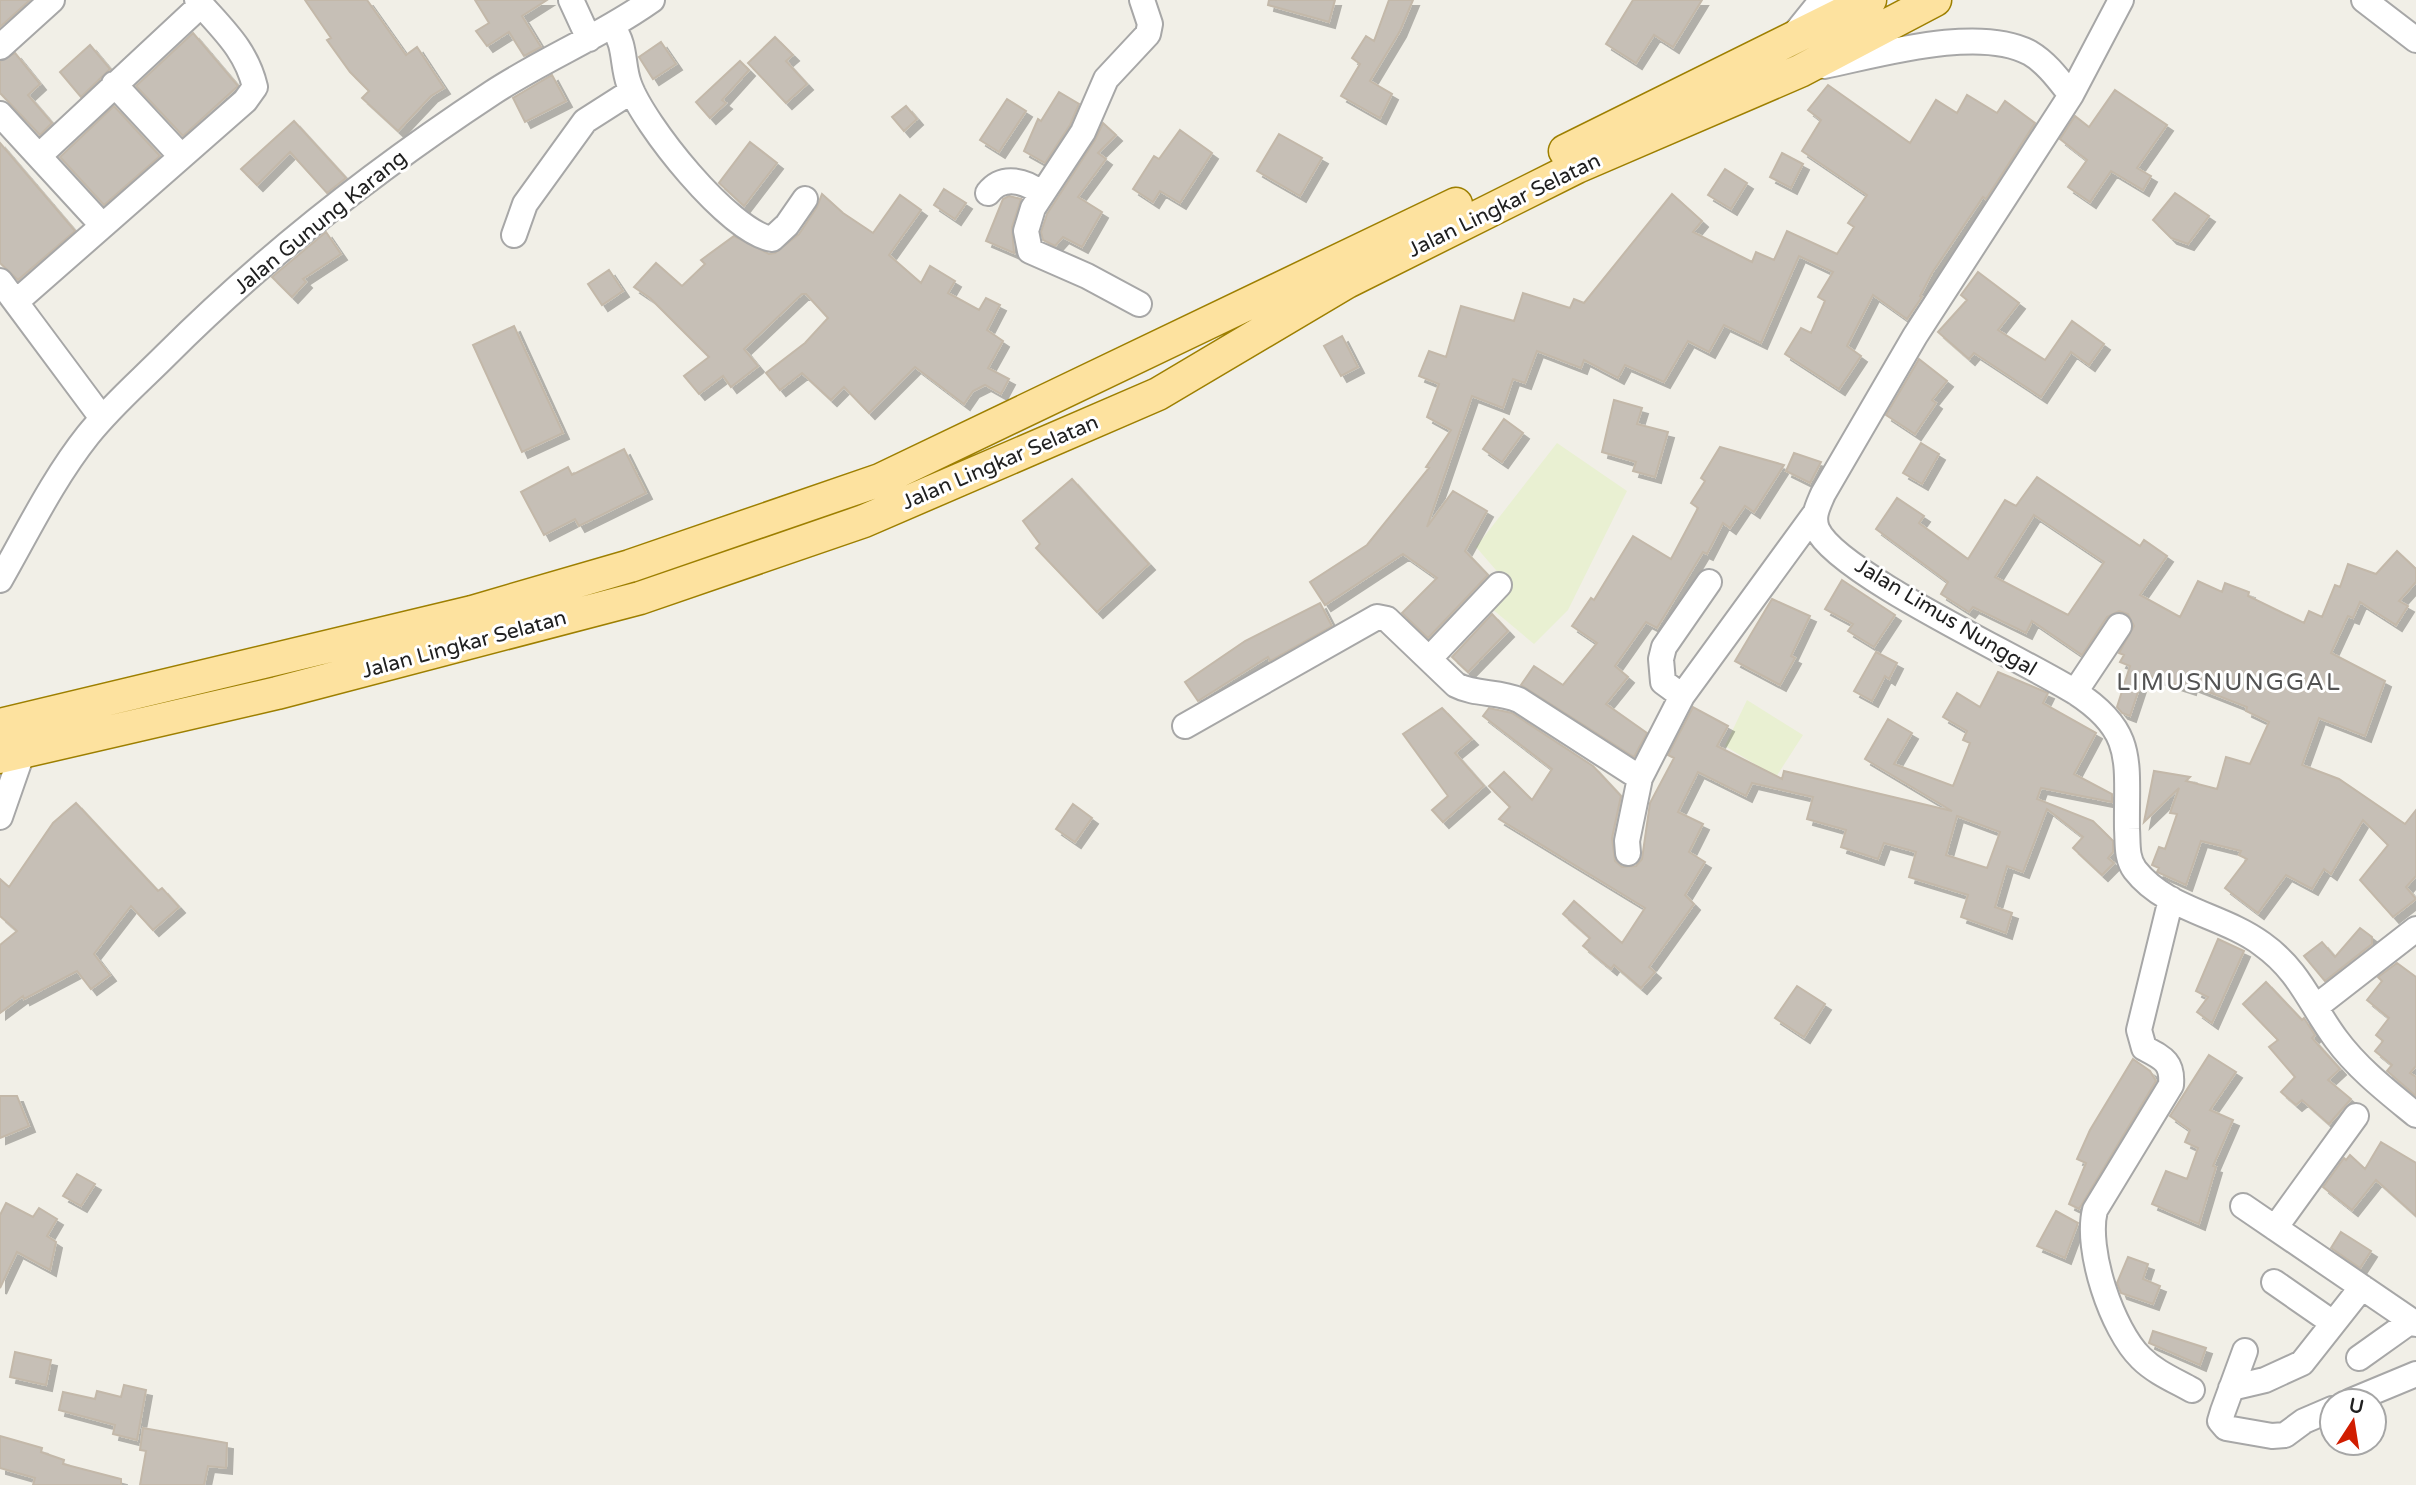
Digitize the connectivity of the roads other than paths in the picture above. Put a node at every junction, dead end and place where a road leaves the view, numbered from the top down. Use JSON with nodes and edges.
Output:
{"nodes":[{"id":1,"x":52,"y":0,"type":"edge"},
{"id":2,"x":571,"y":0,"type":"edge"},
{"id":3,"x":652,"y":0,"type":"edge"},
{"id":4,"x":1142,"y":0,"type":"edge"},
{"id":5,"x":1822,"y":0,"type":"edge"},
{"id":6,"x":1870,"y":0,"type":"edge"},
{"id":7,"x":1935,"y":0,"type":"edge"},
{"id":8,"x":2121,"y":0,"type":"edge"},
{"id":9,"x":2364,"y":0,"type":"edge"},
{"id":10,"x":199,"y":3,"type":"edge"},
{"id":11,"x":613,"y":28,"type":"junction"},
{"id":12,"x":589,"y":39,"type":"junction"},
{"id":13,"x":1789,"y":40,"type":"junction"},
{"id":14,"x":2416,"y":40,"type":"edge"},
{"id":15,"x":0,"y":47,"type":"edge"},
{"id":16,"x":1800,"y":71,"type":"junction"},
{"id":17,"x":114,"y":84,"type":"junction"},
{"id":18,"x":632,"y":91,"type":"junction"},
{"id":19,"x":2071,"y":95,"type":"junction"},
{"id":20,"x":0,"y":114,"type":"edge"},
{"id":21,"x":40,"y":155,"type":"junction"},
{"id":22,"x":180,"y":155,"type":"junction"},
{"id":23,"x":988,"y":193,"type":"dead end"},
{"id":24,"x":1042,"y":194,"type":"junction"},
{"id":25,"x":805,"y":199,"type":"dead end"},
{"id":26,"x":102,"y":225,"type":"junction"},
{"id":27,"x":514,"y":235,"type":"dead end"},
{"id":28,"x":0,"y":281,"type":"edge"},
{"id":29,"x":17,"y":301,"type":"junction"},
{"id":30,"x":1139,"y":304,"type":"dead end"},
{"id":31,"x":102,"y":418,"type":"junction"},
{"id":32,"x":1814,"y":516,"type":"junction"},
{"id":33,"x":630,"y":566,"type":"junction"},
{"id":34,"x":0,"y":580,"type":"edge"},
{"id":35,"x":1709,"y":582,"type":"dead end"},
{"id":36,"x":1499,"y":585,"type":"dead end"},
{"id":37,"x":640,"y":598,"type":"junction"},
{"id":38,"x":2119,"y":626,"type":"dead end"},
{"id":39,"x":1430,"y":658,"type":"junction"},
{"id":40,"x":2075,"y":692,"type":"junction"},
{"id":41,"x":1682,"y":696,"type":"junction"},
{"id":42,"x":0,"y":725,"type":"edge"},
{"id":43,"x":1185,"y":726,"type":"dead end"},
{"id":44,"x":12,"y":754,"type":"edge"},
{"id":45,"x":1640,"y":778,"type":"junction"},
{"id":46,"x":0,"y":817,"type":"edge"},
{"id":47,"x":1628,"y":853,"type":"dead end"},
{"id":48,"x":2171,"y":899,"type":"junction"},
{"id":49,"x":2416,"y":929,"type":"edge"},
{"id":50,"x":2317,"y":1006,"type":"junction"},
{"id":51,"x":2356,"y":1115,"type":"dead end"},
{"id":52,"x":2416,"y":1115,"type":"edge"},
{"id":53,"x":2244,"y":1206,"type":"dead end"},
{"id":54,"x":2275,"y":1228,"type":"junction"},
{"id":55,"x":2274,"y":1282,"type":"dead end"},
{"id":56,"x":2362,"y":1287,"type":"junction"},
{"id":57,"x":2333,"y":1323,"type":"junction"},
{"id":58,"x":2414,"y":1323,"type":"edge"},
{"id":59,"x":2245,"y":1351,"type":"dead end"},
{"id":60,"x":2358,"y":1358,"type":"dead end"},
{"id":61,"x":2416,"y":1374,"type":"edge"},
{"id":62,"x":2385,"y":1387,"type":"edge"},
{"id":63,"x":2231,"y":1388,"type":"junction"},
{"id":64,"x":2192,"y":1390,"type":"dead end"},
{"id":65,"x":2318,"y":1415,"type":"edge"}],
"edges":[{"from":1,"to":15,"type":"street"},
{"from":2,"to":12,"type":"street"},
{"from":3,"to":11,"type":"street","name":"Jalan Gunung Karang"},
{"from":4,"to":24,"type":"street"},
{"from":5,"to":13,"type":"street"},
{"from":6,"to":13,"type":"main road","name":"Jalan Lingkar Selatan"},
{"from":7,"to":16,"type":"main road","name":"Jalan Lingkar Selatan"},
{"from":8,"to":19,"type":"street"},
{"from":9,"to":14,"type":"street"},
{"from":10,"to":17,"type":"street"},
{"from":10,"to":22,"type":"street"},
{"from":11,"to":12,"type":"street","name":"Jalan Gunung Karang"},
{"from":11,"to":18,"type":"street"},
{"from":12,"to":31,"type":"street","name":"Jalan Gunung Karang"},
{"from":13,"to":33,"type":"main road","name":"Jalan Lingkar Selatan"},
{"from":16,"to":19,"type":"street"},
{"from":16,"to":37,"type":"main road","name":"Jalan Lingkar Selatan"},
{"from":17,"to":21,"type":"street"},
{"from":17,"to":22,"type":"street"},
{"from":18,"to":25,"type":"street"},
{"from":18,"to":27,"type":"street"},
{"from":19,"to":32,"type":"street"},
{"from":20,"to":21,"type":"street"},
{"from":21,"to":26,"type":"street"},
{"from":22,"to":26,"type":"street"},
{"from":23,"to":24,"type":"street"},
{"from":24,"to":30,"type":"street"},
{"from":26,"to":29,"type":"street"},
{"from":28,"to":29,"type":"street"},
{"from":29,"to":31,"type":"street"},
{"from":31,"to":34,"type":"street","name":"Jalan Gunung Karang"},
{"from":32,"to":40,"type":"street","name":"Jalan Limus Nunggal"},
{"from":32,"to":41,"type":"street"},
{"from":33,"to":37,"type":"main road"},
{"from":33,"to":42,"type":"main road","name":"Jalan Lingkar Selatan"},
{"from":35,"to":41,"type":"street"},
{"from":36,"to":39,"type":"street"},
{"from":37,"to":44,"type":"main road","name":"Jalan Lingkar Selatan"},
{"from":38,"to":40,"type":"street"},
{"from":39,"to":43,"type":"street"},
{"from":39,"to":45,"type":"street"},
{"from":40,"to":48,"type":"street","name":"Jalan Limus Nunggal"},
{"from":41,"to":45,"type":"street"},
{"from":44,"to":46,"type":"street"},
{"from":45,"to":47,"type":"street"},
{"from":48,"to":50,"type":"street","name":"Jalan Limus Nunggal"},
{"from":48,"to":64,"type":"street"},
{"from":49,"to":50,"type":"street"},
{"from":50,"to":52,"type":"street","name":"Jalan Limus Nunggal"},
{"from":51,"to":54,"type":"street"},
{"from":53,"to":54,"type":"street"},
{"from":54,"to":56,"type":"street"},
{"from":55,"to":57,"type":"street"},
{"from":56,"to":57,"type":"street"},
{"from":56,"to":58,"type":"street"},
{"from":57,"to":63,"type":"street"},
{"from":58,"to":60,"type":"street"},
{"from":59,"to":63,"type":"street"},
{"from":61,"to":62,"type":"street"},
{"from":63,"to":65,"type":"street"}]}
